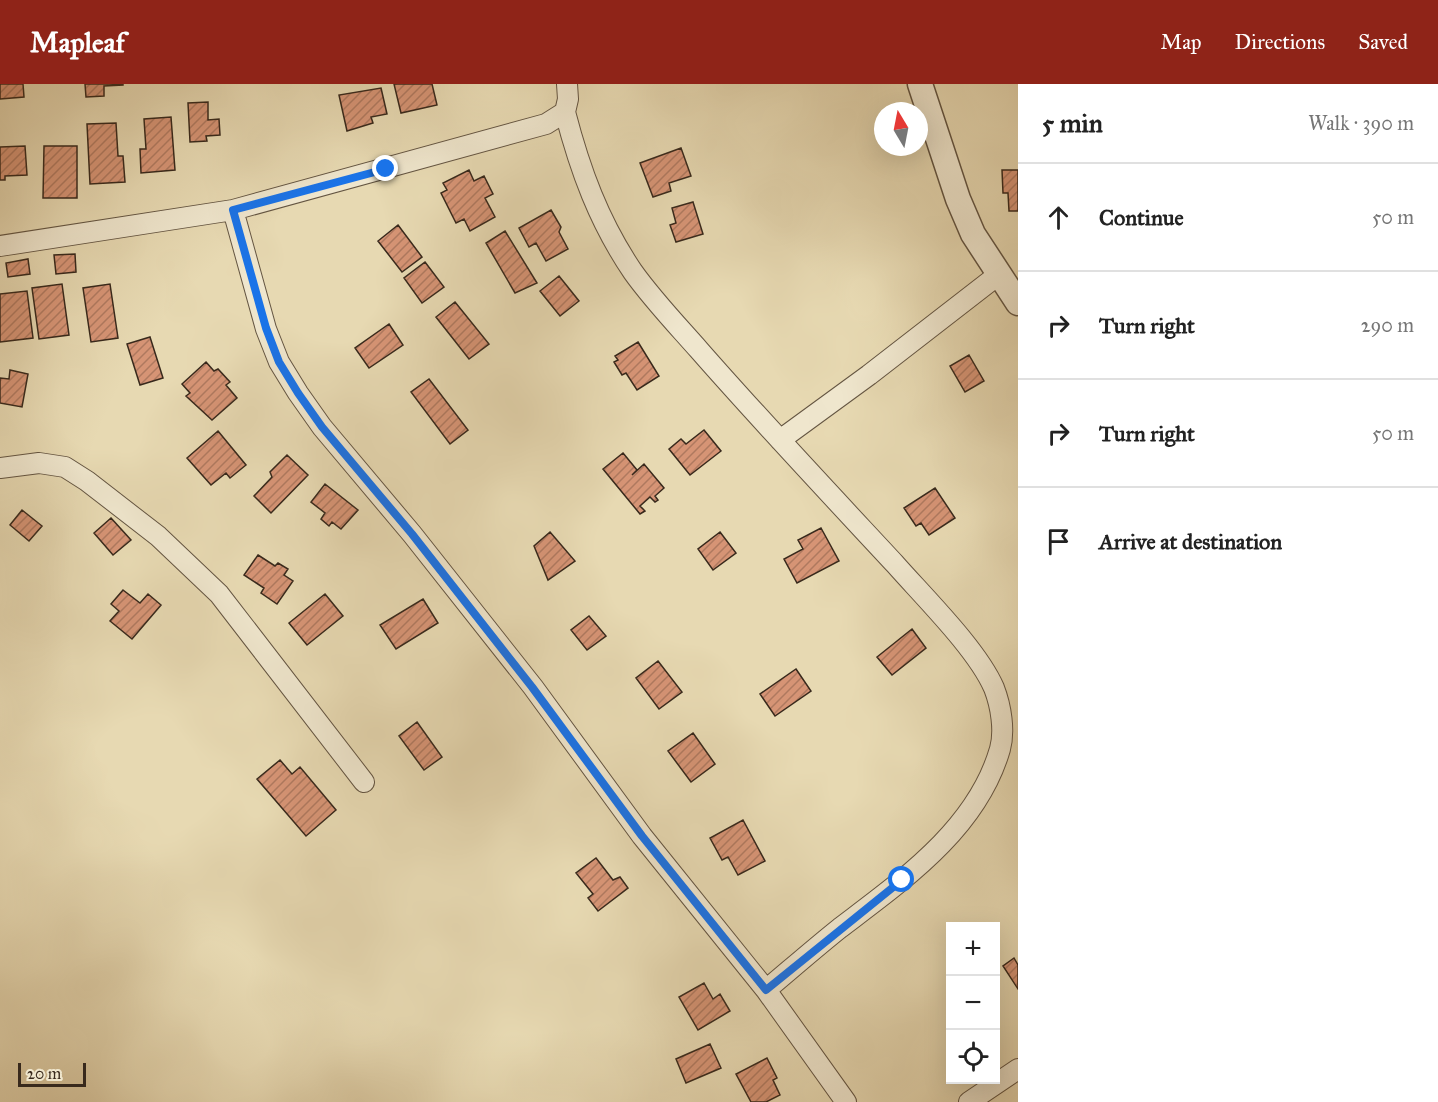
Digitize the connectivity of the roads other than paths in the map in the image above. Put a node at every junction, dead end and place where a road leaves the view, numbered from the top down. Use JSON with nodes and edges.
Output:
{"nodes":[{"id":1,"x":567,"y":84,"type":"edge"},
{"id":2,"x":920,"y":84,"type":"edge"},
{"id":3,"x":565,"y":111,"type":"junction"},
{"id":4,"x":233,"y":210,"type":"junction"},
{"id":5,"x":0,"y":246,"type":"edge"},
{"id":6,"x":998,"y":275,"type":"junction"},
{"id":7,"x":1018,"y":303,"type":"edge"},
{"id":8,"x":780,"y":440,"type":"junction"},
{"id":9,"x":0,"y":468,"type":"edge"},
{"id":10,"x":364,"y":782,"type":"dead end"},
{"id":11,"x":766,"y":990,"type":"junction"},
{"id":12,"x":1018,"y":1069,"type":"edge"},
{"id":13,"x":846,"y":1102,"type":"edge"},
{"id":14,"x":969,"y":1102,"type":"edge"}],
"edges":[{"from":1,"to":3,"type":"street"},
{"from":2,"to":6,"type":"street"},
{"from":3,"to":4,"type":"street"},
{"from":3,"to":8,"type":"street"},
{"from":4,"to":5,"type":"street"},
{"from":4,"to":11,"type":"street"},
{"from":6,"to":7,"type":"street"},
{"from":6,"to":8,"type":"street"},
{"from":8,"to":11,"type":"street"},
{"from":9,"to":10,"type":"street"},
{"from":11,"to":13,"type":"street"},
{"from":12,"to":14,"type":"street"}]}
